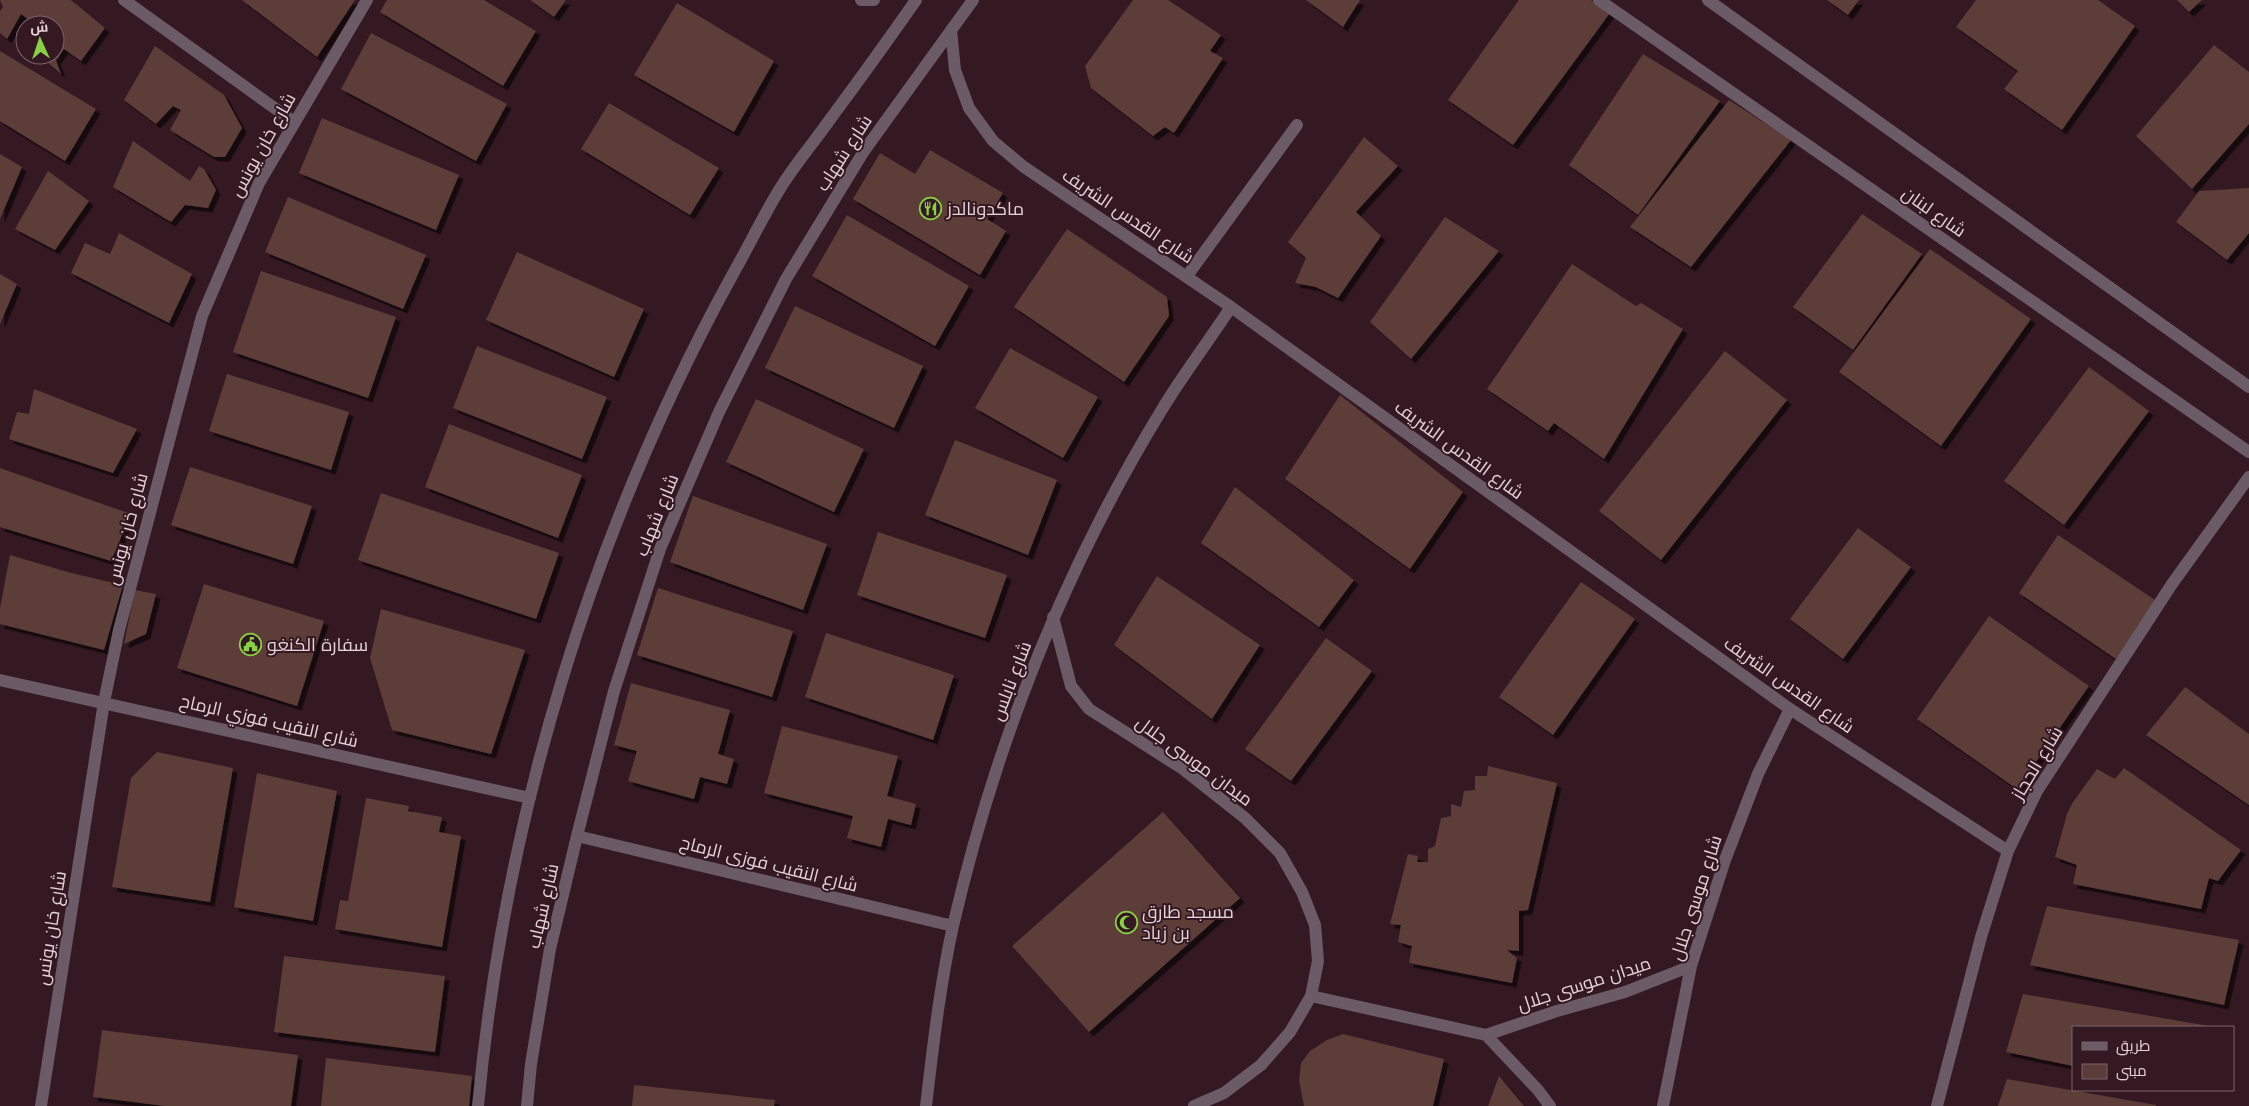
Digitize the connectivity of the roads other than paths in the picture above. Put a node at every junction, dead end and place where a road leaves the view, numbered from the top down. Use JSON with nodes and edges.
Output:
{"nodes":[{"id":1,"x":124,"y":0,"type":"edge"},
{"id":2,"x":367,"y":0,"type":"edge"},
{"id":3,"x":861,"y":0,"type":"edge"},
{"id":4,"x":874,"y":0,"type":"edge"},
{"id":5,"x":916,"y":0,"type":"edge"},
{"id":6,"x":973,"y":0,"type":"edge"},
{"id":7,"x":1599,"y":0,"type":"edge"},
{"id":8,"x":1708,"y":0,"type":"edge"},
{"id":9,"x":951,"y":30,"type":"junction"},
{"id":10,"x":294,"y":122,"type":"junction"},
{"id":11,"x":1297,"y":125,"type":"dead end"},
{"id":12,"x":1187,"y":276,"type":"junction"},
{"id":13,"x":1231,"y":307,"type":"junction"},
{"id":14,"x":2249,"y":387,"type":"edge"},
{"id":15,"x":2249,"y":452,"type":"edge"},
{"id":16,"x":2249,"y":477,"type":"edge"},
{"id":17,"x":1054,"y":617,"type":"junction"},
{"id":18,"x":0,"y":680,"type":"edge"},
{"id":19,"x":104,"y":702,"type":"junction"},
{"id":20,"x":1790,"y":709,"type":"junction"},
{"id":21,"x":530,"y":798,"type":"junction"},
{"id":22,"x":577,"y":836,"type":"junction"},
{"id":23,"x":2008,"y":851,"type":"junction"},
{"id":24,"x":953,"y":926,"type":"junction"},
{"id":25,"x":1691,"y":966,"type":"junction"},
{"id":26,"x":1311,"y":996,"type":"junction"},
{"id":27,"x":1486,"y":1035,"type":"junction"},
{"id":28,"x":41,"y":1106,"type":"edge"},
{"id":29,"x":478,"y":1106,"type":"edge"},
{"id":30,"x":527,"y":1106,"type":"edge"},
{"id":31,"x":926,"y":1106,"type":"edge"},
{"id":32,"x":1194,"y":1106,"type":"edge"},
{"id":33,"x":1550,"y":1106,"type":"edge"},
{"id":34,"x":1663,"y":1106,"type":"edge"},
{"id":35,"x":1938,"y":1106,"type":"edge"}],
"edges":[{"from":1,"to":10,"type":"street"},
{"from":2,"to":10,"type":"street","name":"شارع خان يونس"},
{"from":3,"to":4,"type":"street"},
{"from":5,"to":21,"type":"street","name":"شارع شهاب"},
{"from":6,"to":9,"type":"street","name":"شارع شهاب"},
{"from":7,"to":15,"type":"street","name":"شارع لبنان"},
{"from":8,"to":14,"type":"street"},
{"from":9,"to":12,"type":"street","name":"شارع القدس الشريف"},
{"from":9,"to":22,"type":"street","name":"شارع شهاب"},
{"from":10,"to":19,"type":"street","name":"شارع خان يونس"},
{"from":11,"to":12,"type":"street"},
{"from":12,"to":13,"type":"street","name":"شارع القدس الشريف"},
{"from":13,"to":17,"type":"street","name":"شارع نابلس"},
{"from":13,"to":20,"type":"street","name":"شارع القدس الشريف"},
{"from":16,"to":23,"type":"street","name":"شارع الحجاز"},
{"from":17,"to":24,"type":"street","name":"شارع نابلس"},
{"from":17,"to":26,"type":"street","name":"ميدان موسى جلال"},
{"from":18,"to":19,"type":"street","name":"شارع النقيب فوزي الرماح"},
{"from":19,"to":21,"type":"street","name":"شارع النقيب فوزي الرماح"},
{"from":19,"to":28,"type":"street","name":"شارع خان يونس"},
{"from":20,"to":23,"type":"street","name":"شارع القدس الشريف"},
{"from":20,"to":25,"type":"street","name":"شارع موسى جلال"},
{"from":21,"to":29,"type":"street","name":"شارع شهاب"},
{"from":22,"to":24,"type":"street","name":"شارع النقيب فوزى الرماح"},
{"from":22,"to":30,"type":"street","name":"شارع شهاب"},
{"from":23,"to":35,"type":"street","name":"شارع الحجاز"},
{"from":24,"to":31,"type":"street","name":"شارع نابلس"},
{"from":25,"to":27,"type":"street","name":"ميدان موسى جلال"},
{"from":25,"to":34,"type":"street","name":"شارع موسى جلال"},
{"from":26,"to":27,"type":"street"},
{"from":26,"to":32,"type":"street","name":"ميدان موسى جلال"},
{"from":27,"to":33,"type":"street"}]}
